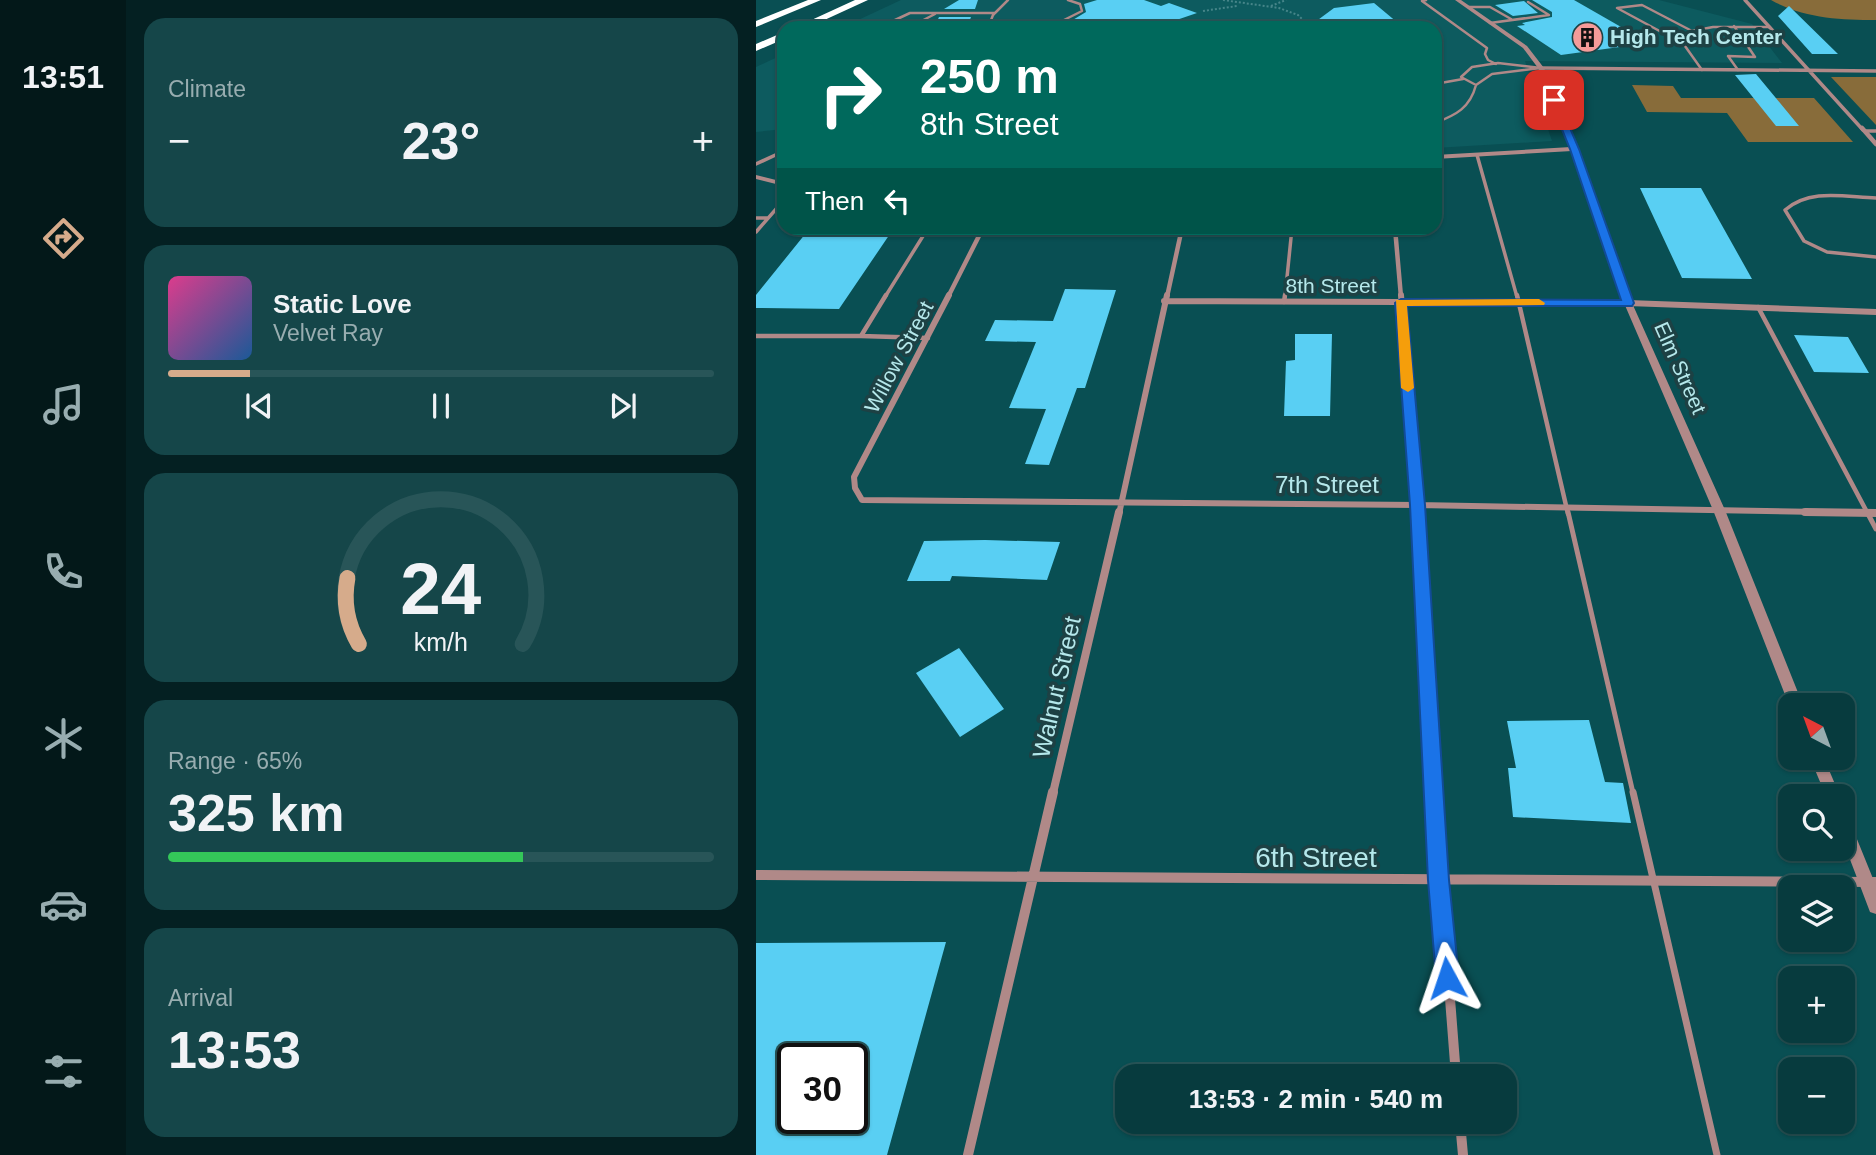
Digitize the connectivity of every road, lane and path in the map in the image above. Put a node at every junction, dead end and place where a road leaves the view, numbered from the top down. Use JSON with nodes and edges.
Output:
{"nodes":[{"id":1,"x":816,"y":0,"type":"edge"},
{"id":2,"x":863,"y":0,"type":"edge"},
{"id":3,"x":1008,"y":0,"type":"edge"},
{"id":4,"x":1068,"y":0,"type":"edge"},
{"id":5,"x":1223,"y":0,"type":"edge"},
{"id":6,"x":1286,"y":0,"type":"edge"},
{"id":7,"x":1426,"y":0,"type":"edge"},
{"id":8,"x":1458,"y":0,"type":"edge"},
{"id":9,"x":1745,"y":0,"type":"edge"},
{"id":10,"x":1528,"y":2,"type":"dead end"},
{"id":11,"x":1241,"y":6,"type":"junction"},
{"id":12,"x":1270,"y":6,"type":"junction"},
{"id":13,"x":1469,"y":8,"type":"junction"},
{"id":14,"x":1203,"y":10,"type":"dead end"},
{"id":15,"x":938,"y":13,"type":"junction"},
{"id":16,"x":995,"y":13,"type":"junction"},
{"id":17,"x":1511,"y":20,"type":"junction"},
{"id":18,"x":815,"y":21,"type":"edge"},
{"id":19,"x":893,"y":21,"type":"edge"},
{"id":20,"x":922,"y":21,"type":"edge"},
{"id":21,"x":991,"y":21,"type":"edge"},
{"id":22,"x":1061,"y":21,"type":"edge"},
{"id":23,"x":1304,"y":21,"type":"edge"},
{"id":24,"x":1490,"y":23,"type":"junction"},
{"id":25,"x":756,"y":24,"type":"edge"},
{"id":26,"x":1734,"y":26,"type":"junction"},
{"id":27,"x":1770,"y":27,"type":"junction"},
{"id":28,"x":1692,"y":31,"type":"junction"},
{"id":29,"x":777,"y":38,"type":"edge"},
{"id":30,"x":1679,"y":39,"type":"junction"},
{"id":31,"x":756,"y":48,"type":"edge"},
{"id":32,"x":1496,"y":64,"type":"junction"},
{"id":33,"x":1541,"y":68,"type":"junction"},
{"id":34,"x":1702,"y":70,"type":"junction"},
{"id":35,"x":1503,"y":71,"type":"junction"},
{"id":36,"x":1738,"y":71,"type":"junction"},
{"id":37,"x":1811,"y":71,"type":"junction"},
{"id":38,"x":1876,"y":71,"type":"edge"},
{"id":39,"x":1463,"y":79,"type":"junction"},
{"id":40,"x":1442,"y":82,"type":"edge"},
{"id":41,"x":1476,"y":85,"type":"junction"},
{"id":42,"x":1442,"y":120,"type":"edge"},
{"id":43,"x":1865,"y":131,"type":"junction"},
{"id":44,"x":1876,"y":131,"type":"edge"},
{"id":45,"x":1876,"y":144,"type":"edge"},
{"id":46,"x":1575,"y":149,"type":"junction"},
{"id":47,"x":777,"y":154,"type":"edge"},
{"id":48,"x":1477,"y":155,"type":"junction"},
{"id":49,"x":1442,"y":157,"type":"edge"},
{"id":50,"x":756,"y":164,"type":"edge"},
{"id":51,"x":756,"y":177,"type":"edge"},
{"id":52,"x":777,"y":182,"type":"edge"},
{"id":53,"x":1876,"y":198,"type":"edge"},
{"id":54,"x":777,"y":208,"type":"edge"},
{"id":55,"x":756,"y":218,"type":"edge"},
{"id":56,"x":768,"y":218,"type":"junction"},
{"id":57,"x":756,"y":232,"type":"edge"},
{"id":58,"x":924,"y":235,"type":"edge"},
{"id":59,"x":980,"y":235,"type":"edge"},
{"id":60,"x":1180,"y":235,"type":"edge"},
{"id":61,"x":1291,"y":235,"type":"edge"},
{"id":62,"x":1396,"y":235,"type":"edge"},
{"id":63,"x":1876,"y":257,"type":"edge"},
{"id":64,"x":1164,"y":301,"type":"junction"},
{"id":65,"x":1284,"y":302,"type":"junction"},
{"id":66,"x":1401,"y":303,"type":"junction"},
{"id":67,"x":1519,"y":303,"type":"junction"},
{"id":68,"x":1628,"y":303,"type":"junction"},
{"id":69,"x":1758,"y":307,"type":"junction"},
{"id":70,"x":1876,"y":312,"type":"edge"},
{"id":71,"x":756,"y":336,"type":"edge"},
{"id":72,"x":861,"y":337,"type":"junction"},
{"id":73,"x":928,"y":338,"type":"junction"},
{"id":74,"x":862,"y":500,"type":"joint"},
{"id":75,"x":1121,"y":504,"type":"junction"},
{"id":76,"x":1418,"y":505,"type":"junction"},
{"id":77,"x":1566,"y":507,"type":"junction"},
{"id":78,"x":1719,"y":510,"type":"junction"},
{"id":79,"x":1872,"y":513,"type":"edge"},
{"id":80,"x":1876,"y":529,"type":"edge"},
{"id":81,"x":1792,"y":693,"type":"edge"},
{"id":82,"x":1855,"y":848,"type":"edge"},
{"id":83,"x":756,"y":875,"type":"edge"},
{"id":84,"x":1031,"y":878,"type":"junction"},
{"id":85,"x":1439,"y":880,"type":"junction"},
{"id":86,"x":1653,"y":881,"type":"junction"},
{"id":87,"x":1871,"y":882,"type":"edge"},
{"id":88,"x":1876,"y":905,"type":"edge"},
{"id":89,"x":1455,"y":1064,"type":"edge"},
{"id":90,"x":1461,"y":1134,"type":"edge"},
{"id":91,"x":968,"y":1155,"type":"edge"},
{"id":92,"x":1463,"y":1155,"type":"edge"},
{"id":93,"x":1717,"y":1155,"type":"edge"}],
"edges":[{"from":1,"to":25,"type":"highway"},
{"from":2,"to":18,"type":"highway"},
{"from":3,"to":16,"type":"lane"},
{"from":4,"to":22,"type":"lane"},
{"from":5,"to":11,"type":"path"},
{"from":6,"to":12,"type":"path"},
{"from":7,"to":32,"type":"lane"},
{"from":8,"to":13,"type":"street","name":"Elm Street"},
{"from":9,"to":27,"type":"street"},
{"from":10,"to":17,"type":"lane"},
{"from":11,"to":12,"type":"path"},
{"from":11,"to":14,"type":"path"},
{"from":12,"to":23,"type":"path"},
{"from":13,"to":17,"type":"lane"},
{"from":13,"to":24,"type":"street","name":"Elm Street"},
{"from":15,"to":16,"type":"lane"},
{"from":15,"to":19,"type":"lane"},
{"from":15,"to":20,"type":"lane"},
{"from":16,"to":21,"type":"lane"},
{"from":17,"to":24,"type":"lane"},
{"from":24,"to":33,"type":"street","name":"Elm Street"},
{"from":26,"to":27,"type":"lane"},
{"from":26,"to":28,"type":"lane"},
{"from":26,"to":36,"type":"lane"},
{"from":27,"to":37,"type":"street"},
{"from":28,"to":30,"type":"lane"},
{"from":28,"to":30,"type":"lane"},
{"from":29,"to":31,"type":"highway"},
{"from":30,"to":34,"type":"lane"},
{"from":32,"to":33,"type":"lane"},
{"from":32,"to":35,"type":"lane"},
{"from":32,"to":39,"type":"lane"},
{"from":33,"to":34,"type":"street"},
{"from":33,"to":35,"type":"lane"},
{"from":33,"to":46,"type":"street","name":"Elm Street"},
{"from":34,"to":36,"type":"street"},
{"from":35,"to":41,"type":"lane"},
{"from":36,"to":37,"type":"street"},
{"from":37,"to":38,"type":"street"},
{"from":37,"to":43,"type":"street"},
{"from":39,"to":40,"type":"lane"},
{"from":39,"to":41,"type":"lane"},
{"from":41,"to":42,"type":"lane"},
{"from":43,"to":44,"type":"lane"},
{"from":43,"to":45,"type":"street"},
{"from":46,"to":48,"type":"street"},
{"from":46,"to":68,"type":"street","name":"Elm Street"},
{"from":47,"to":50,"type":"lane"},
{"from":48,"to":49,"type":"street"},
{"from":48,"to":67,"type":"lane"},
{"from":51,"to":52,"type":"street"},
{"from":53,"to":63,"type":"lane"},
{"from":54,"to":56,"type":"lane"},
{"from":55,"to":56,"type":"lane"},
{"from":56,"to":57,"type":"lane"},
{"from":58,"to":72,"type":"lane"},
{"from":59,"to":73,"type":"street","name":"Willow Street"},
{"from":60,"to":64,"type":"street","name":"Walnut Street"},
{"from":61,"to":65,"type":"lane"},
{"from":62,"to":66,"type":"street"},
{"from":64,"to":65,"type":"street","name":"8th Street"},
{"from":64,"to":75,"type":"street","name":"Walnut Street"},
{"from":65,"to":66,"type":"street","name":"8th Street"},
{"from":66,"to":67,"type":"street","name":"8th Street"},
{"from":66,"to":76,"type":"street"},
{"from":67,"to":68,"type":"street","name":"8th Street"},
{"from":67,"to":77,"type":"lane"},
{"from":68,"to":69,"type":"street","name":"8th Street"},
{"from":68,"to":78,"type":"street","name":"Elm Street"},
{"from":69,"to":70,"type":"street","name":"8th Street"},
{"from":69,"to":79,"type":"lane"},
{"from":71,"to":72,"type":"lane"},
{"from":72,"to":73,"type":"lane"},
{"from":73,"to":74,"type":"street","name":"Willow Street"},
{"from":74,"to":75,"type":"street","name":"7th Street"},
{"from":75,"to":76,"type":"street","name":"7th Street"},
{"from":75,"to":84,"type":"street","name":"Walnut Street"},
{"from":76,"to":77,"type":"street","name":"7th Street"},
{"from":76,"to":85,"type":"street"},
{"from":77,"to":78,"type":"street","name":"7th Street"},
{"from":77,"to":86,"type":"lane"},
{"from":78,"to":79,"type":"street","name":"7th Street"},
{"from":78,"to":81,"type":"street","name":"Elm Street"},
{"from":79,"to":80,"type":"lane"},
{"from":82,"to":87,"type":"street"},
{"from":83,"to":84,"type":"street","name":"6th Street"},
{"from":84,"to":85,"type":"street","name":"6th Street"},
{"from":84,"to":91,"type":"street","name":"Walnut Street"},
{"from":85,"to":86,"type":"street","name":"6th Street"},
{"from":85,"to":89,"type":"street"},
{"from":86,"to":87,"type":"street","name":"6th Street"},
{"from":86,"to":93,"type":"lane"},
{"from":87,"to":88,"type":"street"},
{"from":90,"to":92,"type":"street"}]}
